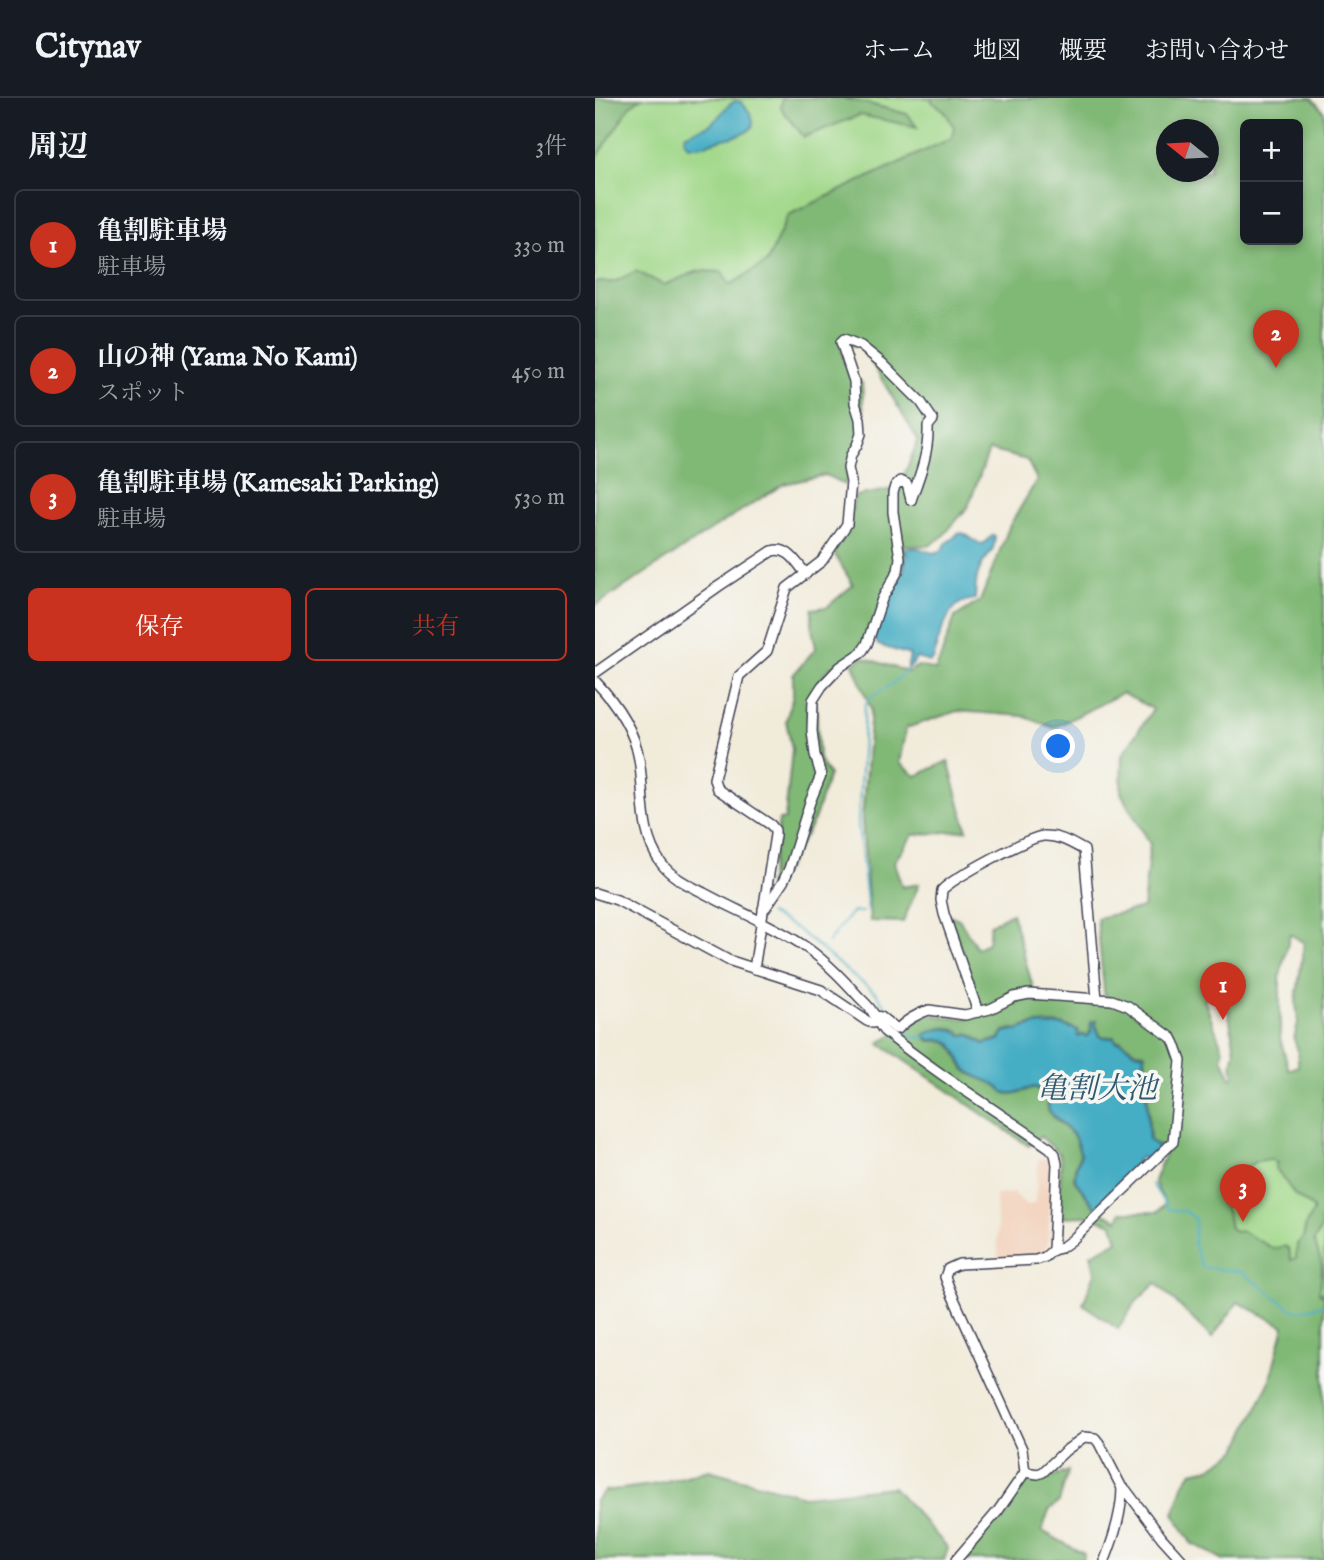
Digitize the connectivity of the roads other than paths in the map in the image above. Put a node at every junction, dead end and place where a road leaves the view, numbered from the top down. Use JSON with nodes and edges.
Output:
{"nodes":[{"id":1,"x":806,"y":574,"type":"junction"},
{"id":2,"x":595,"y":674,"type":"edge"},
{"id":3,"x":595,"y":681,"type":"edge"},
{"id":4,"x":595,"y":893,"type":"edge"},
{"id":5,"x":763,"y":908,"type":"junction"},
{"id":6,"x":761,"y":922,"type":"junction"},
{"id":7,"x":754,"y":968,"type":"junction"},
{"id":8,"x":1097,"y":999,"type":"junction"},
{"id":9,"x":978,"y":1012,"type":"junction"},
{"id":10,"x":876,"y":1019,"type":"junction"},
{"id":11,"x":1053,"y":1250,"type":"junction"},
{"id":12,"x":1025,"y":1472,"type":"junction"},
{"id":13,"x":1122,"y":1488,"type":"junction"},
{"id":14,"x":956,"y":1560,"type":"edge"},
{"id":15,"x":1105,"y":1560,"type":"edge"},
{"id":16,"x":1182,"y":1560,"type":"edge"}],
"edges":[{"from":1,"to":2,"type":"street"},
{"from":1,"to":5,"type":"street"},
{"from":1,"to":5,"type":"street"},
{"from":3,"to":6,"type":"street"},
{"from":4,"to":7,"type":"street"},
{"from":5,"to":6,"type":"street"},
{"from":6,"to":7,"type":"street"},
{"from":6,"to":10,"type":"street"},
{"from":7,"to":10,"type":"street"},
{"from":8,"to":9,"type":"street"},
{"from":8,"to":9,"type":"street"},
{"from":8,"to":11,"type":"street"},
{"from":9,"to":10,"type":"street"},
{"from":10,"to":11,"type":"street"},
{"from":11,"to":12,"type":"street"},
{"from":12,"to":13,"type":"street"},
{"from":12,"to":14,"type":"street"},
{"from":13,"to":15,"type":"street"},
{"from":13,"to":16,"type":"street"}]}
